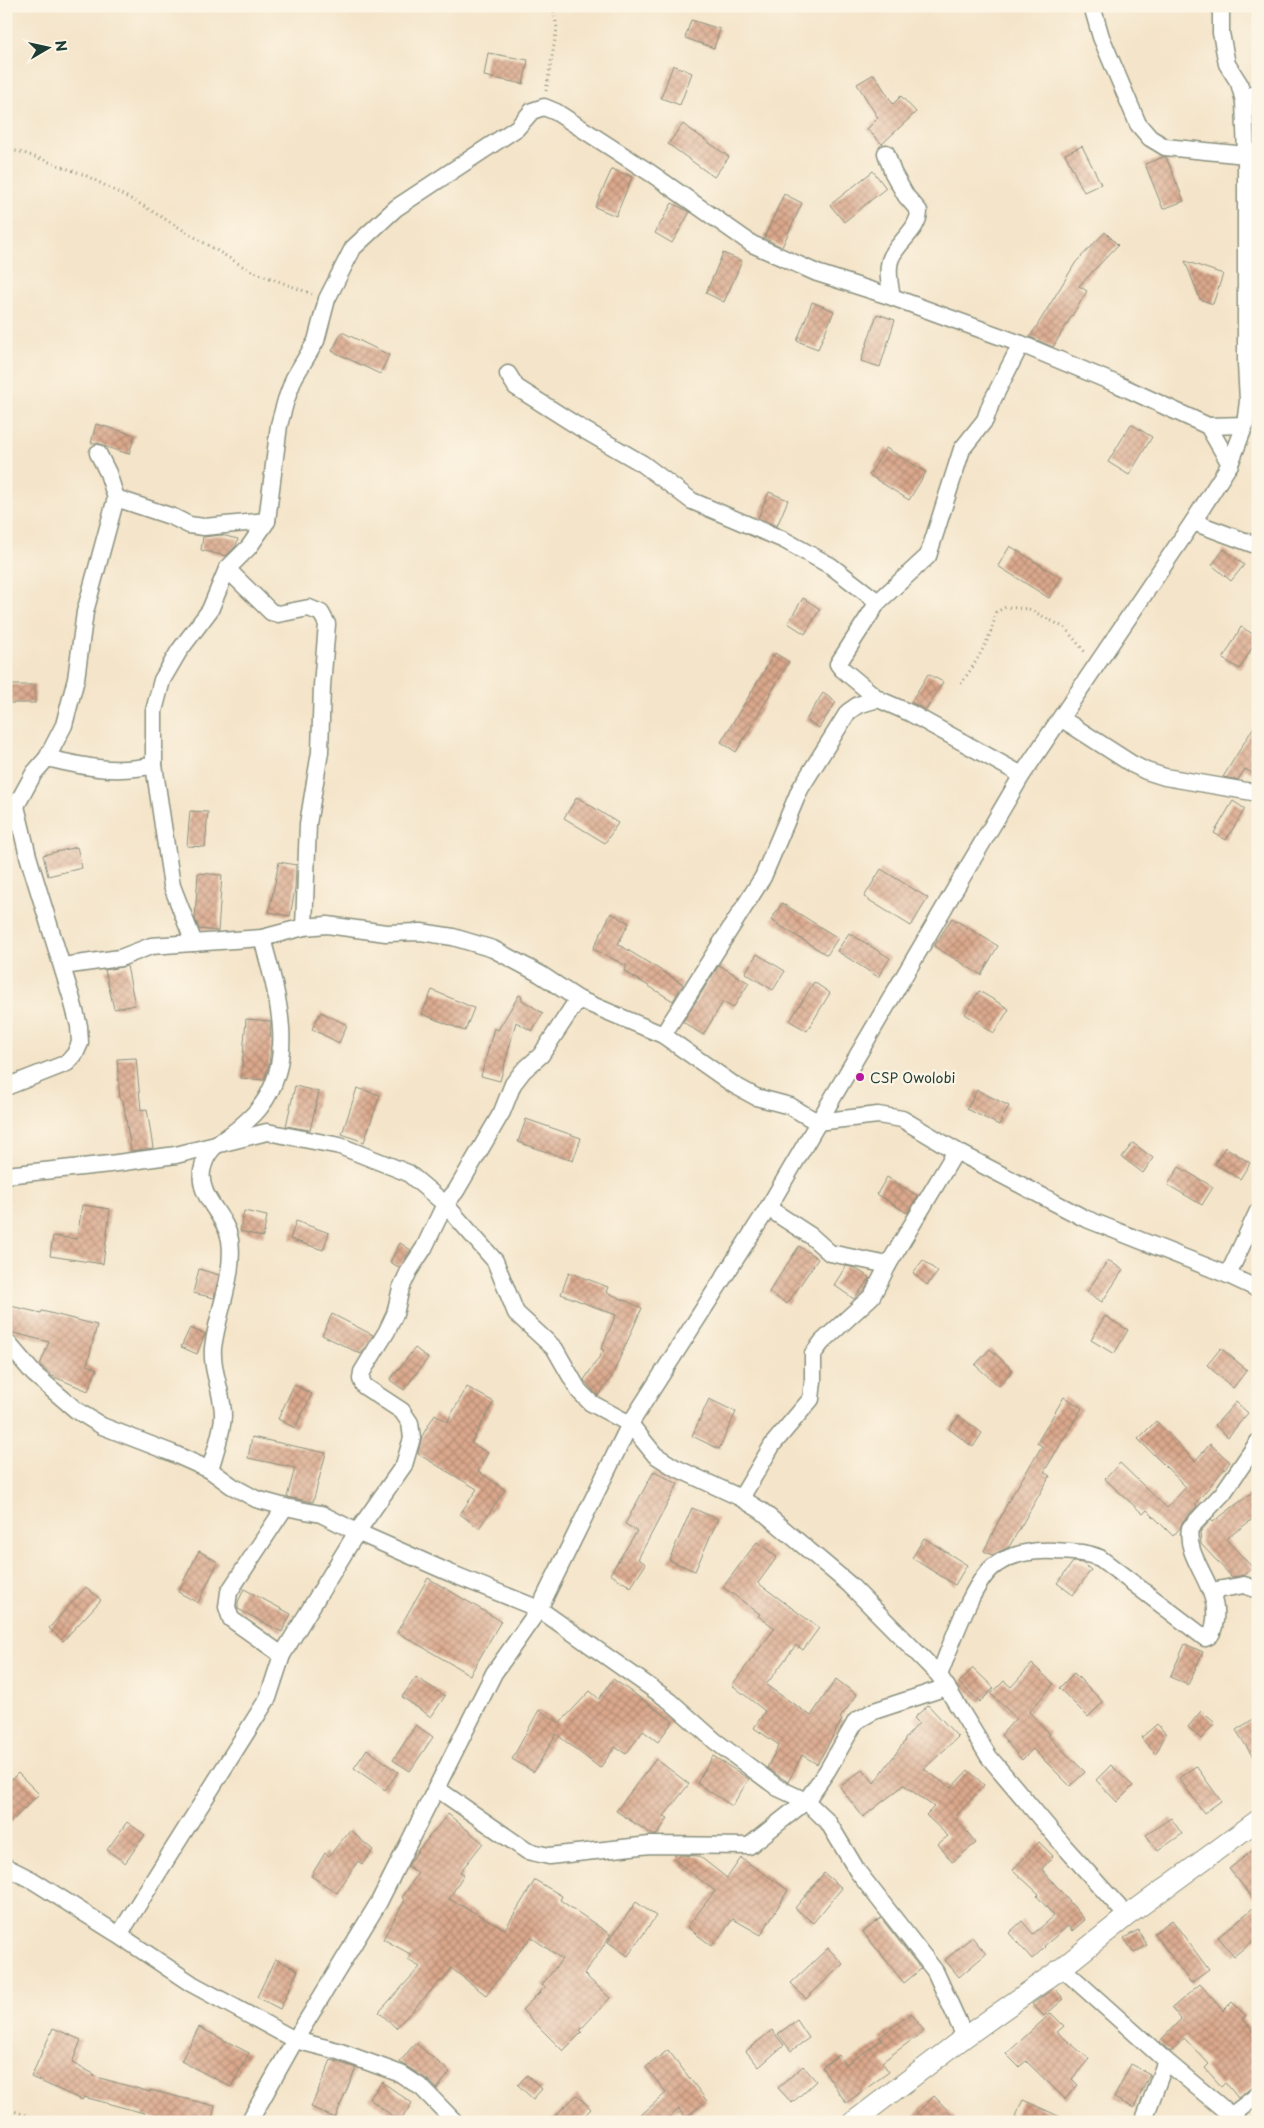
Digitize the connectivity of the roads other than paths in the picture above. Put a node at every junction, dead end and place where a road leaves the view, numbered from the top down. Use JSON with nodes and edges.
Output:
{"nodes":[{"id":1,"x":1092,"y":6,"type":"edge"},
{"id":2,"x":1221,"y":6,"type":"edge"},
{"id":3,"x":1258,"y":91,"type":"edge"},
{"id":4,"x":1244,"y":101,"type":"junction"},
{"id":5,"x":886,"y":153,"type":"dead end"},
{"id":6,"x":1252,"y":157,"type":"edge"},
{"id":7,"x":892,"y":297,"type":"junction"},
{"id":8,"x":1021,"y":344,"type":"junction"},
{"id":9,"x":508,"y":374,"type":"dead end"},
{"id":10,"x":1208,"y":426,"type":"junction"},
{"id":11,"x":1245,"y":426,"type":"junction"},
{"id":12,"x":98,"y":453,"type":"dead end"},
{"id":13,"x":1230,"y":464,"type":"junction"},
{"id":14,"x":116,"y":498,"type":"junction"},
{"id":15,"x":267,"y":521,"type":"junction"},
{"id":16,"x":1193,"y":522,"type":"junction"},
{"id":17,"x":1258,"y":546,"type":"edge"},
{"id":18,"x":227,"y":569,"type":"junction"},
{"id":19,"x":878,"y":602,"type":"junction"},
{"id":20,"x":878,"y":699,"type":"junction"},
{"id":21,"x":1062,"y":718,"type":"junction"},
{"id":22,"x":47,"y":758,"type":"junction"},
{"id":23,"x":154,"y":765,"type":"junction"},
{"id":24,"x":1022,"y":775,"type":"junction"},
{"id":25,"x":1258,"y":794,"type":"edge"},
{"id":26,"x":11,"y":805,"type":"edge"},
{"id":27,"x":304,"y":927,"type":"junction"},
{"id":28,"x":262,"y":938,"type":"junction"},
{"id":29,"x":194,"y":943,"type":"junction"},
{"id":30,"x":63,"y":966,"type":"junction"},
{"id":31,"x":578,"y":999,"type":"junction"},
{"id":32,"x":663,"y":1035,"type":"junction"},
{"id":33,"x":6,"y":1087,"type":"edge"},
{"id":34,"x":817,"y":1122,"type":"junction"},
{"id":35,"x":212,"y":1147,"type":"junction"},
{"id":36,"x":956,"y":1151,"type":"junction"},
{"id":37,"x":6,"y":1175,"type":"edge"},
{"id":38,"x":445,"y":1204,"type":"junction"},
{"id":39,"x":768,"y":1208,"type":"junction"},
{"id":40,"x":1258,"y":1211,"type":"edge"},
{"id":41,"x":888,"y":1265,"type":"junction"},
{"id":42,"x":1228,"y":1274,"type":"junction"},
{"id":43,"x":1258,"y":1289,"type":"edge"},
{"id":44,"x":6,"y":1341,"type":"edge"},
{"id":45,"x":630,"y":1424,"type":"junction"},
{"id":46,"x":1258,"y":1442,"type":"edge"},
{"id":47,"x":210,"y":1470,"type":"junction"},
{"id":48,"x":741,"y":1498,"type":"junction"},
{"id":49,"x":285,"y":1508,"type":"junction"},
{"id":50,"x":357,"y":1532,"type":"junction"},
{"id":51,"x":1258,"y":1590,"type":"edge"},
{"id":52,"x":1211,"y":1591,"type":"junction"},
{"id":53,"x":539,"y":1609,"type":"junction"},
{"id":54,"x":282,"y":1655,"type":"junction"},
{"id":55,"x":943,"y":1681,"type":"junction"},
{"id":56,"x":436,"y":1788,"type":"junction"},
{"id":57,"x":806,"y":1801,"type":"junction"},
{"id":58,"x":1258,"y":1820,"type":"edge"},
{"id":59,"x":6,"y":1867,"type":"edge"},
{"id":60,"x":1127,"y":1916,"type":"junction"},
{"id":61,"x":119,"y":1935,"type":"junction"},
{"id":62,"x":1062,"y":1968,"type":"junction"},
{"id":63,"x":965,"y":2037,"type":"junction"},
{"id":64,"x":294,"y":2040,"type":"junction"},
{"id":65,"x":1166,"y":2061,"type":"junction"},
{"id":66,"x":1258,"y":2095,"type":"edge"},
{"id":67,"x":1235,"y":2118,"type":"edge"},
{"id":68,"x":249,"y":2122,"type":"edge"},
{"id":69,"x":455,"y":2122,"type":"edge"},
{"id":70,"x":853,"y":2122,"type":"edge"},
{"id":71,"x":1143,"y":2122,"type":"edge"}],
"edges":[{"from":1,"to":6,"type":"street"},
{"from":2,"to":4,"type":"street"},
{"from":3,"to":4,"type":"street"},
{"from":4,"to":6,"type":"street"},
{"from":5,"to":7,"type":"street"},
{"from":6,"to":11,"type":"street"},
{"from":7,"to":8,"type":"street"},
{"from":7,"to":15,"type":"street"},
{"from":8,"to":10,"type":"street"},
{"from":8,"to":19,"type":"street"},
{"from":9,"to":19,"type":"street"},
{"from":10,"to":11,"type":"street"},
{"from":10,"to":13,"type":"street"},
{"from":11,"to":13,"type":"street"},
{"from":12,"to":14,"type":"street"},
{"from":13,"to":16,"type":"street"},
{"from":14,"to":15,"type":"street"},
{"from":14,"to":22,"type":"street"},
{"from":15,"to":18,"type":"street"},
{"from":16,"to":17,"type":"street"},
{"from":16,"to":21,"type":"street"},
{"from":18,"to":23,"type":"street"},
{"from":18,"to":27,"type":"street"},
{"from":19,"to":20,"type":"street"},
{"from":20,"to":24,"type":"street"},
{"from":20,"to":32,"type":"street"},
{"from":21,"to":24,"type":"street"},
{"from":21,"to":25,"type":"street"},
{"from":22,"to":23,"type":"street"},
{"from":22,"to":26,"type":"street"},
{"from":23,"to":29,"type":"street"},
{"from":24,"to":34,"type":"street"},
{"from":26,"to":30,"type":"street"},
{"from":27,"to":28,"type":"street"},
{"from":27,"to":31,"type":"street"},
{"from":28,"to":29,"type":"street"},
{"from":28,"to":35,"type":"street"},
{"from":29,"to":30,"type":"street"},
{"from":30,"to":33,"type":"street"},
{"from":31,"to":32,"type":"street"},
{"from":31,"to":38,"type":"street"},
{"from":32,"to":34,"type":"street"},
{"from":34,"to":36,"type":"street"},
{"from":34,"to":39,"type":"street"},
{"from":35,"to":37,"type":"street"},
{"from":35,"to":38,"type":"street"},
{"from":35,"to":47,"type":"street"},
{"from":36,"to":41,"type":"street"},
{"from":36,"to":42,"type":"street"},
{"from":38,"to":45,"type":"street"},
{"from":38,"to":50,"type":"street"},
{"from":39,"to":41,"type":"street"},
{"from":39,"to":45,"type":"street"},
{"from":40,"to":42,"type":"street"},
{"from":41,"to":48,"type":"street"},
{"from":42,"to":43,"type":"street"},
{"from":44,"to":47,"type":"street"},
{"from":45,"to":48,"type":"street"},
{"from":45,"to":53,"type":"street"},
{"from":46,"to":52,"type":"street"},
{"from":47,"to":49,"type":"street"},
{"from":48,"to":55,"type":"street"},
{"from":49,"to":50,"type":"street"},
{"from":49,"to":54,"type":"street"},
{"from":50,"to":53,"type":"street"},
{"from":50,"to":54,"type":"street"},
{"from":51,"to":52,"type":"street"},
{"from":52,"to":55,"type":"street"},
{"from":53,"to":56,"type":"street"},
{"from":53,"to":57,"type":"street"},
{"from":54,"to":61,"type":"street"},
{"from":55,"to":57,"type":"street"},
{"from":55,"to":60,"type":"street"},
{"from":56,"to":57,"type":"street"},
{"from":56,"to":64,"type":"street"},
{"from":57,"to":63,"type":"street"},
{"from":58,"to":60,"type":"street"},
{"from":59,"to":61,"type":"street"},
{"from":60,"to":62,"type":"street"},
{"from":61,"to":64,"type":"street"},
{"from":62,"to":63,"type":"street"},
{"from":62,"to":65,"type":"street"},
{"from":63,"to":70,"type":"street"},
{"from":64,"to":68,"type":"street"},
{"from":64,"to":69,"type":"street"},
{"from":65,"to":67,"type":"street"},
{"from":65,"to":71,"type":"street"},
{"from":66,"to":67,"type":"street"}]}
